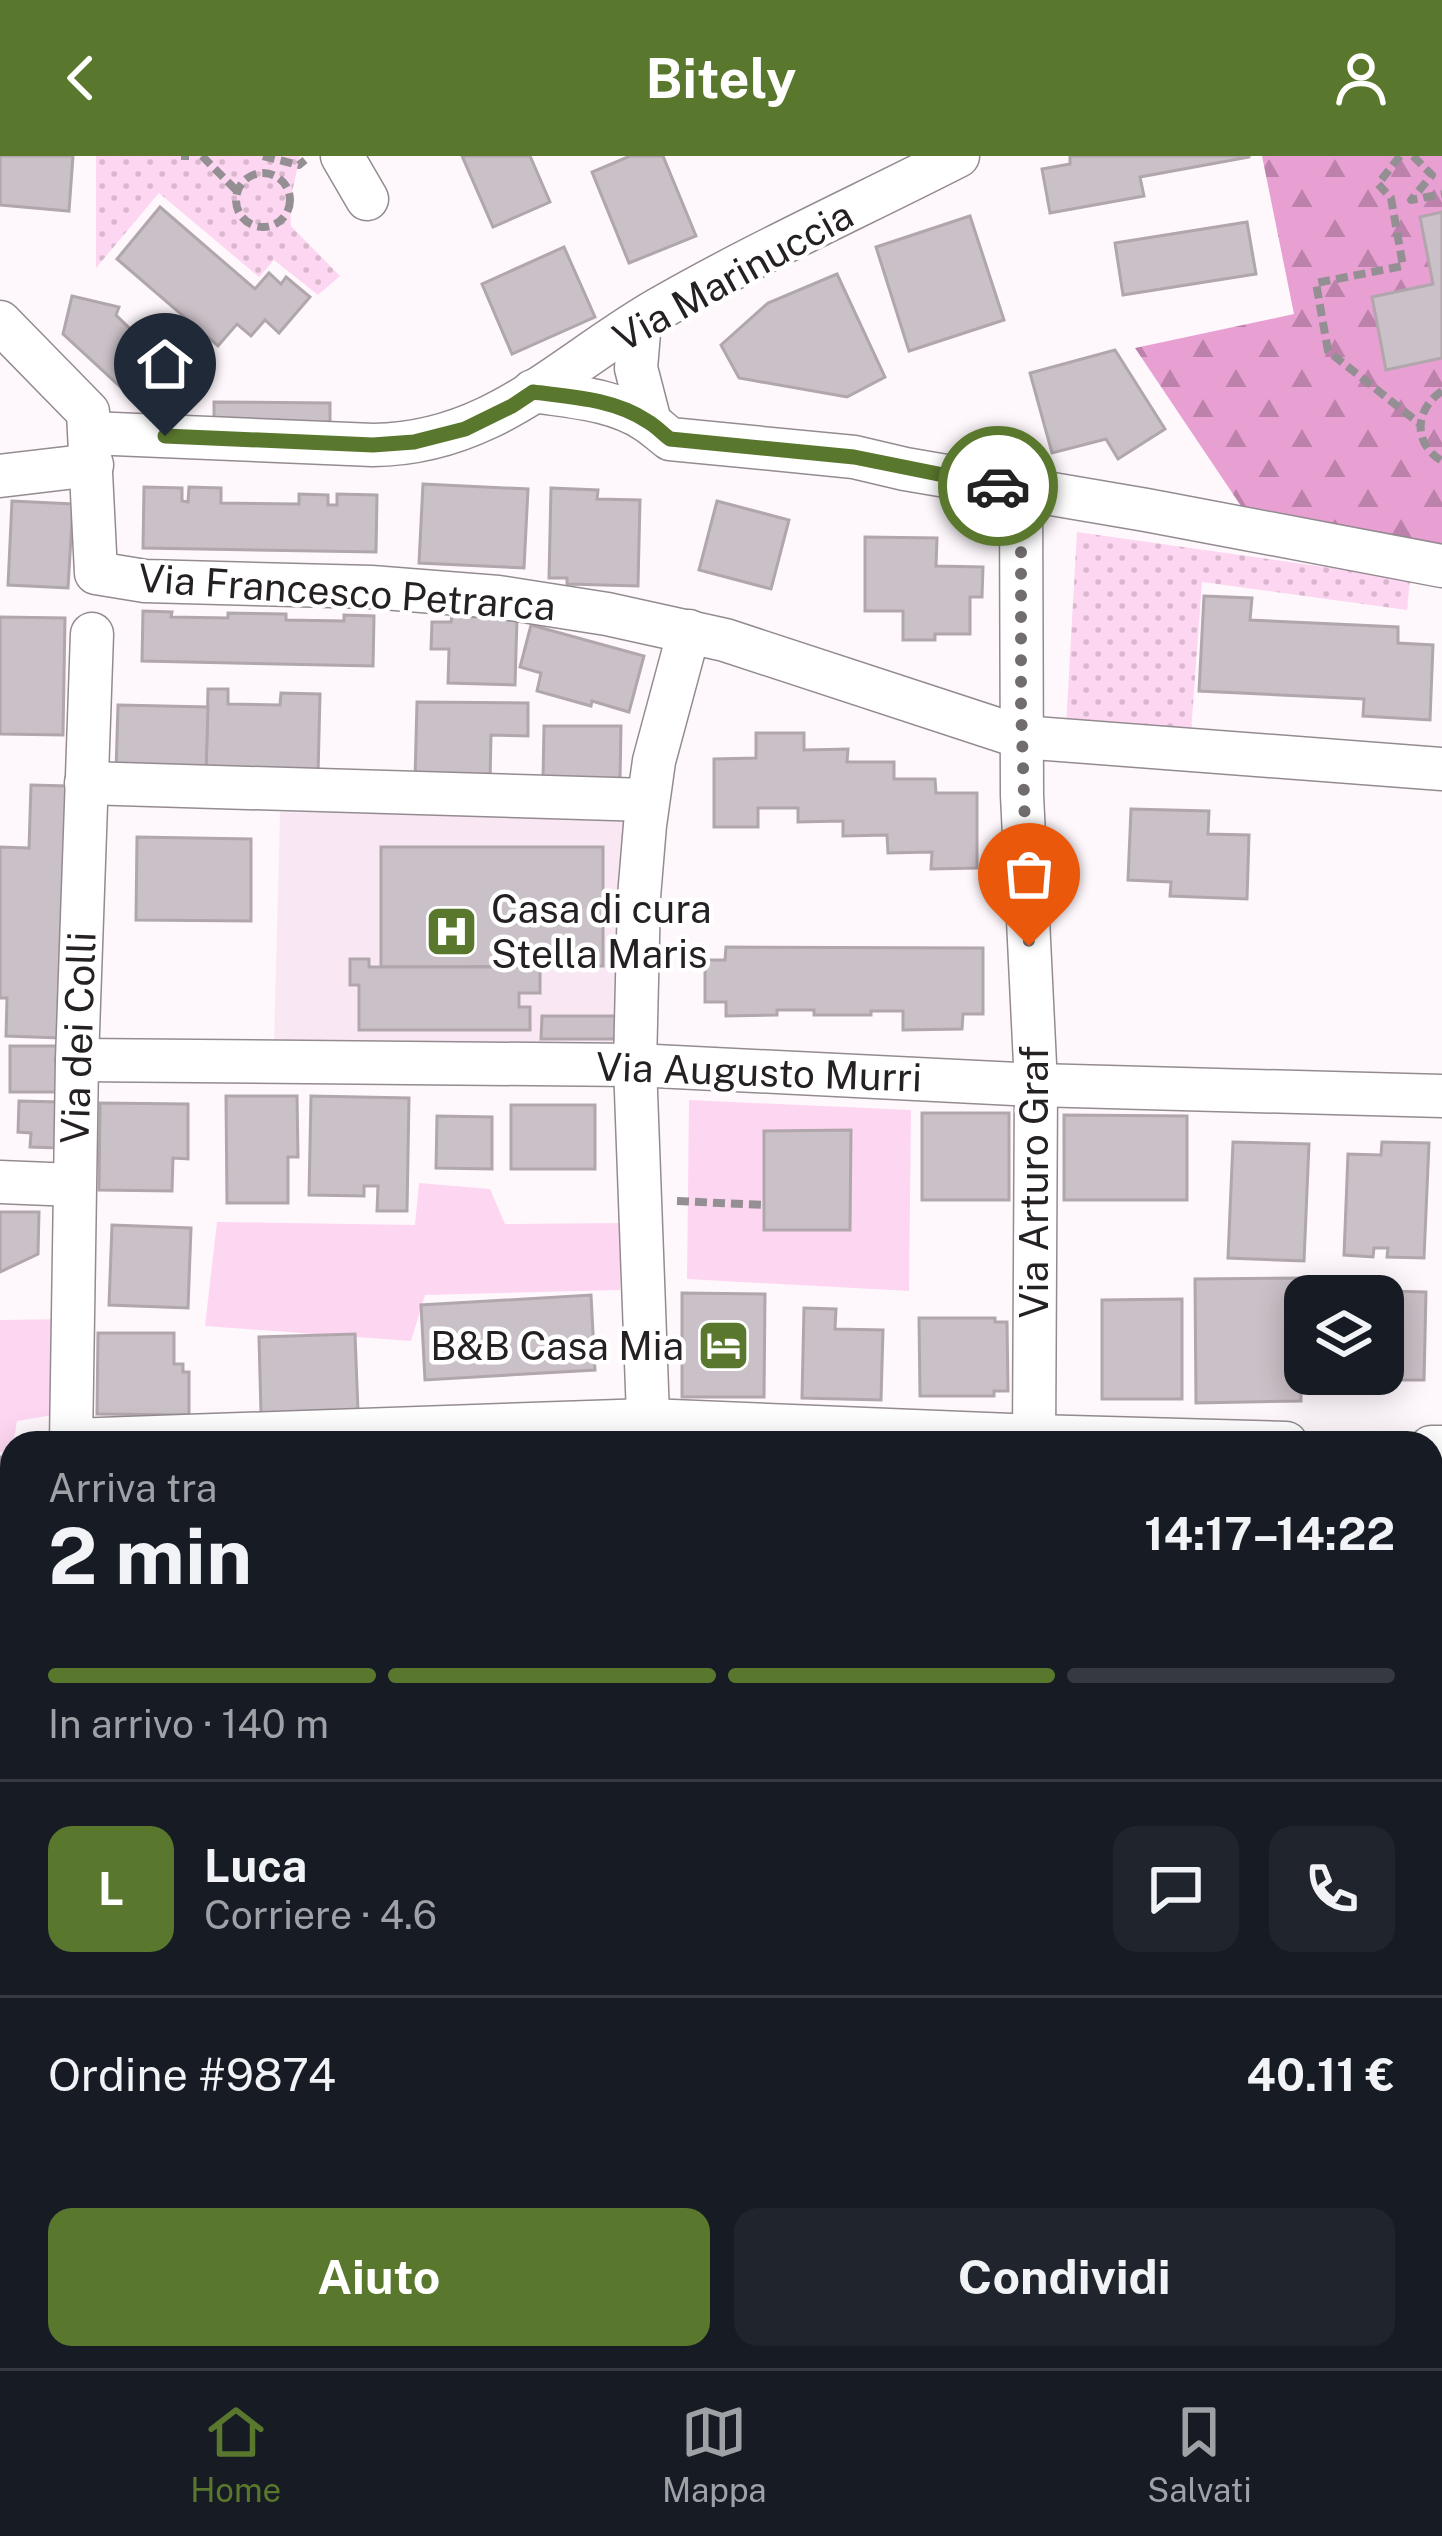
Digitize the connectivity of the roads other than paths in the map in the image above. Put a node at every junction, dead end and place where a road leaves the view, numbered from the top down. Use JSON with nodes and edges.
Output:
{"nodes":[{"id":1,"x":342,"y":156,"type":"edge"},
{"id":2,"x":958,"y":156,"type":"edge"},
{"id":3,"x":367,"y":199,"type":"dead end"},
{"id":4,"x":640,"y":321,"type":"junction"},
{"id":5,"x":0,"y":322,"type":"edge"},
{"id":6,"x":533,"y":392,"type":"junction"},
{"id":7,"x":650,"y":422,"type":"junction"},
{"id":8,"x":91,"y":449,"type":"junction"},
{"id":9,"x":0,"y":476,"type":"edge"},
{"id":10,"x":1021,"y":489,"type":"junction"},
{"id":11,"x":1442,"y":566,"type":"edge"},
{"id":12,"x":689,"y":632,"type":"junction"},
{"id":13,"x":92,"y":634,"type":"dead end"},
{"id":14,"x":1021,"y":737,"type":"junction"},
{"id":15,"x":1442,"y":769,"type":"edge"},
{"id":16,"x":86,"y":783,"type":"junction"},
{"id":17,"x":647,"y":800,"type":"junction"},
{"id":18,"x":76,"y":1060,"type":"junction"},
{"id":19,"x":635,"y":1065,"type":"junction"},
{"id":20,"x":1036,"y":1084,"type":"junction"},
{"id":21,"x":1442,"y":1096,"type":"edge"},
{"id":22,"x":0,"y":1182,"type":"edge"},
{"id":23,"x":74,"y":1186,"type":"junction"},
{"id":24,"x":70,"y":1431,"type":"edge"},
{"id":25,"x":648,"y":1431,"type":"edge"},
{"id":26,"x":1034,"y":1431,"type":"edge"}],
"edges":[{"from":1,"to":3,"type":"street"},
{"from":2,"to":4,"type":"street","name":"Via Marinuccia"},
{"from":4,"to":6,"type":"street","name":"Via Marinuccia"},
{"from":4,"to":7,"type":"street"},
{"from":5,"to":8,"type":"street"},
{"from":6,"to":7,"type":"street"},
{"from":6,"to":8,"type":"street","name":"Via Marinuccia"},
{"from":7,"to":10,"type":"street"},
{"from":8,"to":9,"type":"street","name":"Via Marinuccia"},
{"from":8,"to":12,"type":"street","name":"Via Francesco Petrarca"},
{"from":10,"to":11,"type":"street"},
{"from":10,"to":14,"type":"street","name":"Via Arturo Graf"},
{"from":12,"to":14,"type":"street","name":"Via Francesco Petrarca"},
{"from":12,"to":17,"type":"street"},
{"from":13,"to":16,"type":"street","name":"Via dei Colli"},
{"from":14,"to":15,"type":"street","name":"Via Francesco Petrarca"},
{"from":14,"to":20,"type":"street","name":"Via Arturo Graf"},
{"from":16,"to":17,"type":"street"},
{"from":16,"to":18,"type":"street","name":"Via dei Colli"},
{"from":17,"to":19,"type":"street"},
{"from":18,"to":19,"type":"street","name":"Via Augusto Murri"},
{"from":18,"to":23,"type":"street","name":"Via dei Colli"},
{"from":19,"to":20,"type":"street","name":"Via Augusto Murri"},
{"from":19,"to":25,"type":"street"},
{"from":20,"to":21,"type":"street","name":"Via Augusto Murri"},
{"from":20,"to":26,"type":"street","name":"Via Arturo Graf"},
{"from":22,"to":23,"type":"street"},
{"from":23,"to":24,"type":"street","name":"Via dei Colli"}]}
